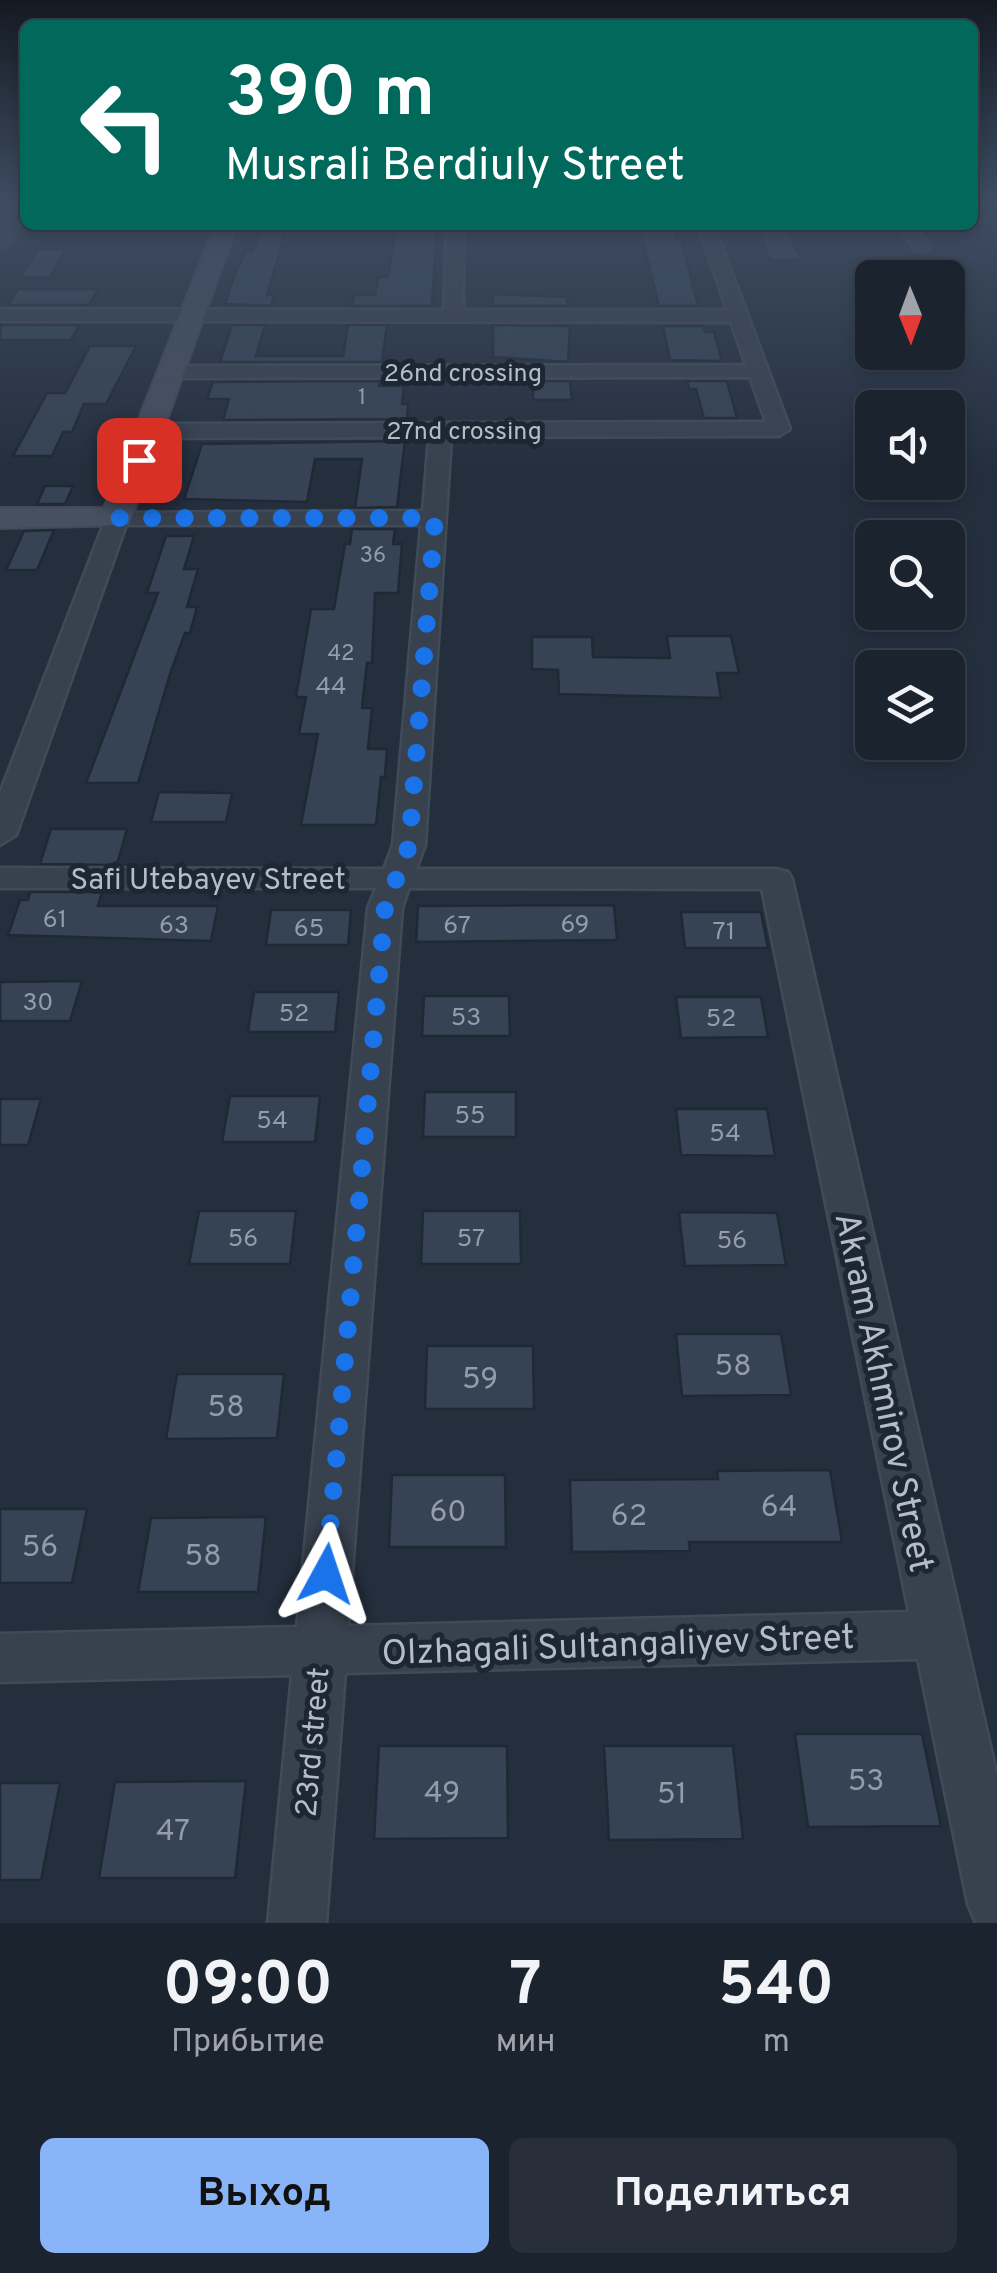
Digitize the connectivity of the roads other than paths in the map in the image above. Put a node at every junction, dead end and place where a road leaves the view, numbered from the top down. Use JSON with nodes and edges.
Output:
{"nodes":[{"id":1,"x":202,"y":292,"type":"edge"},
{"id":2,"x":454,"y":292,"type":"edge"},
{"id":3,"x":729,"y":292,"type":"edge"},
{"id":4,"x":0,"y":315,"type":"edge"},
{"id":5,"x":193,"y":316,"type":"junction"},
{"id":6,"x":453,"y":316,"type":"junction"},
{"id":7,"x":737,"y":316,"type":"junction"},
{"id":8,"x":756,"y":371,"type":"junction"},
{"id":9,"x":171,"y":372,"type":"junction"},
{"id":10,"x":440,"y":429,"type":"junction"},
{"id":11,"x":150,"y":432,"type":"junction"},
{"id":12,"x":0,"y":518,"type":"edge"},
{"id":13,"x":117,"y":518,"type":"junction"},
{"id":14,"x":435,"y":518,"type":"junction"},
{"id":15,"x":0,"y":835,"type":"edge"},
{"id":16,"x":0,"y":878,"type":"edge"},
{"id":17,"x":776,"y":879,"type":"joint"},
{"id":18,"x":395,"y":880,"type":"junction"},
{"id":19,"x":936,"y":1635,"type":"junction"},
{"id":20,"x":319,"y":1653,"type":"junction"},
{"id":21,"x":0,"y":1658,"type":"edge"},
{"id":22,"x":997,"y":1904,"type":"edge"},
{"id":23,"x":297,"y":1923,"type":"edge"}],
"edges":[{"from":1,"to":5,"type":"street"},
{"from":2,"to":6,"type":"street"},
{"from":3,"to":7,"type":"street"},
{"from":4,"to":5,"type":"street"},
{"from":5,"to":6,"type":"street"},
{"from":5,"to":9,"type":"street"},
{"from":6,"to":7,"type":"street"},
{"from":7,"to":8,"type":"street"},
{"from":8,"to":9,"type":"street","name":"26nd crossing"},
{"from":8,"to":10,"type":"street","name":"27nd crossing"},
{"from":9,"to":11,"type":"street"},
{"from":10,"to":11,"type":"street","name":"27nd crossing"},
{"from":10,"to":14,"type":"street","name":"23rd street"},
{"from":11,"to":13,"type":"street"},
{"from":12,"to":13,"type":"street"},
{"from":13,"to":14,"type":"street"},
{"from":13,"to":15,"type":"street"},
{"from":14,"to":18,"type":"street","name":"23rd street"},
{"from":16,"to":18,"type":"street","name":"Safi Utebayev Street"},
{"from":17,"to":18,"type":"street","name":"Safi Utebayev Street"},
{"from":17,"to":19,"type":"street","name":"Akram Akhmirov Street"},
{"from":18,"to":20,"type":"street","name":"23rd street"},
{"from":19,"to":20,"type":"street","name":"Olzhagali Sultangaliyev Street"},
{"from":19,"to":22,"type":"street","name":"Akram Akhmirov Street"},
{"from":20,"to":21,"type":"street","name":"Olzhagali Sultangaliyev Street"},
{"from":20,"to":23,"type":"street","name":"23rd street"}]}
